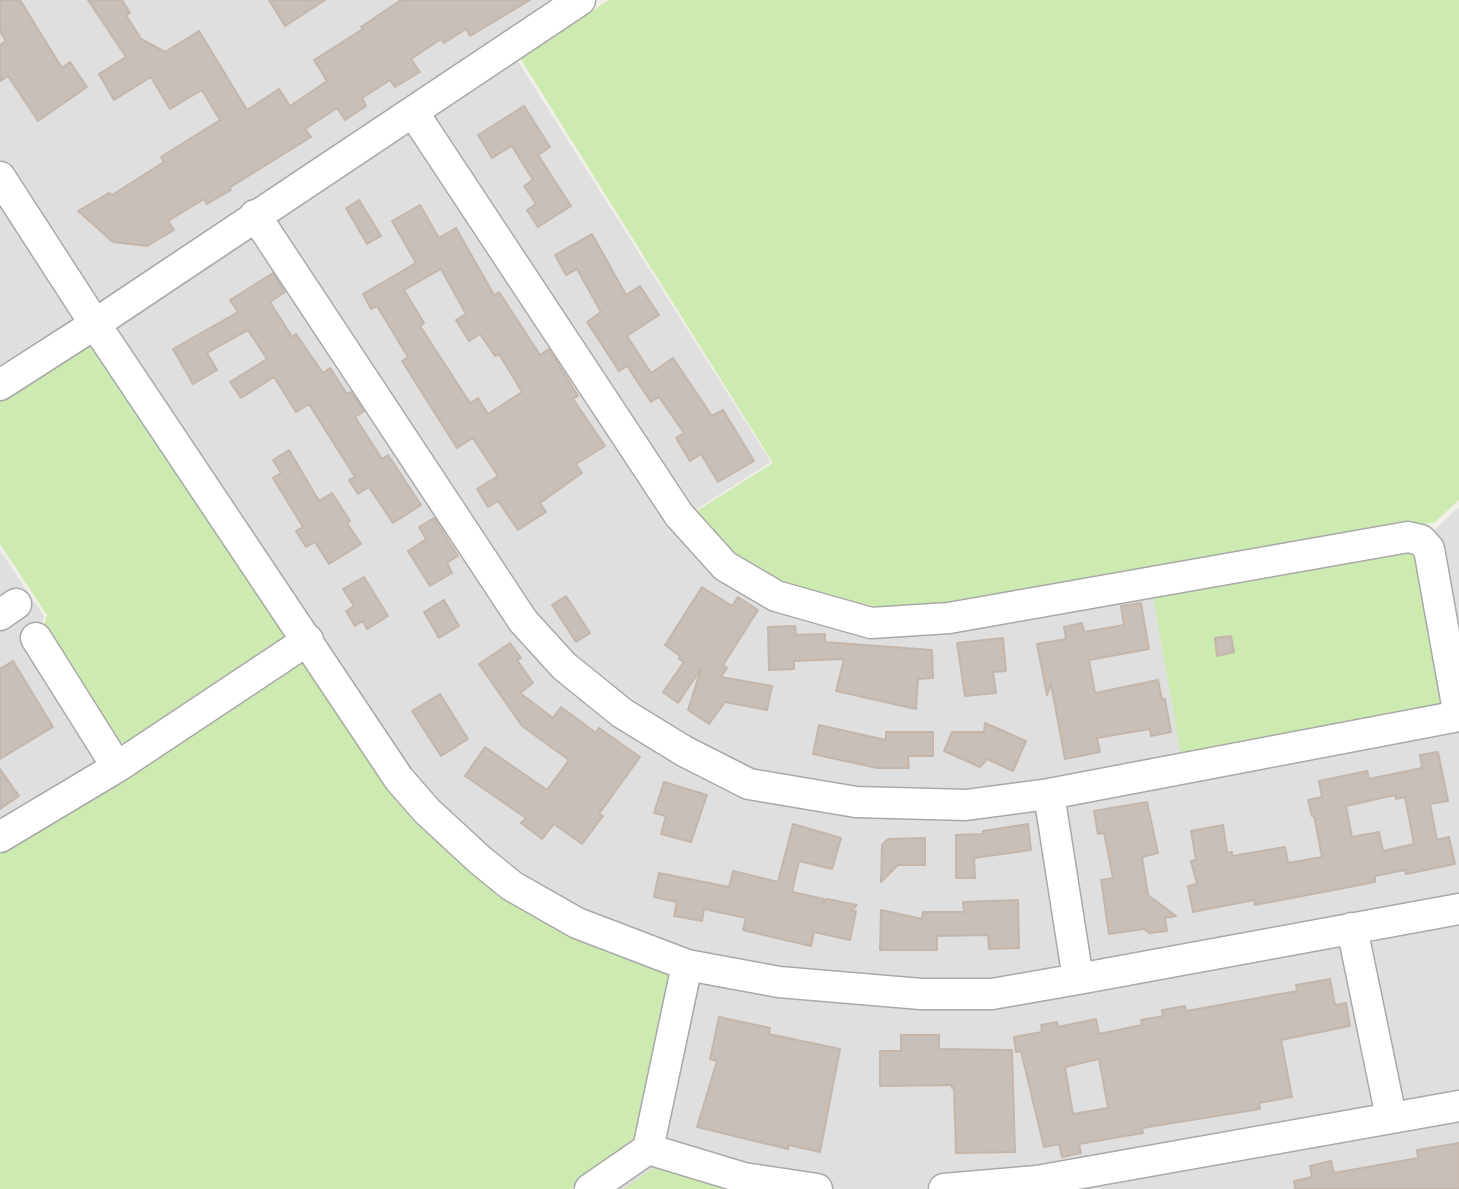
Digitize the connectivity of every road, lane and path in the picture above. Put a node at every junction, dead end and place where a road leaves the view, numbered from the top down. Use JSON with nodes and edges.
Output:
{"nodes":[{"id":1,"x":580,"y":0,"type":"edge"},
{"id":2,"x":413,"y":112,"type":"junction"},
{"id":3,"x":0,"y":177,"type":"edge"},
{"id":4,"x":255,"y":215,"type":"junction"},
{"id":5,"x":95,"y":324,"type":"junction"},
{"id":6,"x":0,"y":385,"type":"edge"},
{"id":7,"x":36,"y":638,"type":"dead end"},
{"id":8,"x":308,"y":640,"type":"junction"},
{"id":9,"x":1459,"y":716,"type":"edge"},
{"id":10,"x":117,"y":767,"type":"junction"},
{"id":11,"x":1049,"y":794,"type":"junction"},
{"id":12,"x":0,"y":837,"type":"edge"},
{"id":13,"x":1459,"y":909,"type":"edge"},
{"id":14,"x":1352,"y":928,"type":"junction"},
{"id":15,"x":687,"y":965,"type":"junction"},
{"id":16,"x":1078,"y":979,"type":"junction"},
{"id":17,"x":1459,"y":1107,"type":"edge"},
{"id":18,"x":1391,"y":1117,"type":"junction"},
{"id":19,"x":648,"y":1149,"type":"junction"},
{"id":20,"x":590,"y":1189,"type":"edge"},
{"id":21,"x":817,"y":1189,"type":"edge"},
{"id":22,"x":944,"y":1189,"type":"edge"}],
"edges":[{"from":1,"to":2,"type":"street"},
{"from":2,"to":4,"type":"street"},
{"from":2,"to":9,"type":"street"},
{"from":3,"to":5,"type":"street"},
{"from":4,"to":5,"type":"street"},
{"from":4,"to":11,"type":"street"},
{"from":5,"to":6,"type":"street"},
{"from":5,"to":8,"type":"street"},
{"from":7,"to":10,"type":"street"},
{"from":8,"to":10,"type":"street"},
{"from":8,"to":15,"type":"street"},
{"from":9,"to":11,"type":"street"},
{"from":10,"to":12,"type":"street"},
{"from":11,"to":16,"type":"street"},
{"from":13,"to":14,"type":"street"},
{"from":14,"to":16,"type":"street"},
{"from":14,"to":18,"type":"street"},
{"from":15,"to":16,"type":"street"},
{"from":15,"to":19,"type":"street"},
{"from":17,"to":18,"type":"street"},
{"from":18,"to":22,"type":"street"},
{"from":19,"to":20,"type":"street"},
{"from":19,"to":21,"type":"street"}]}
